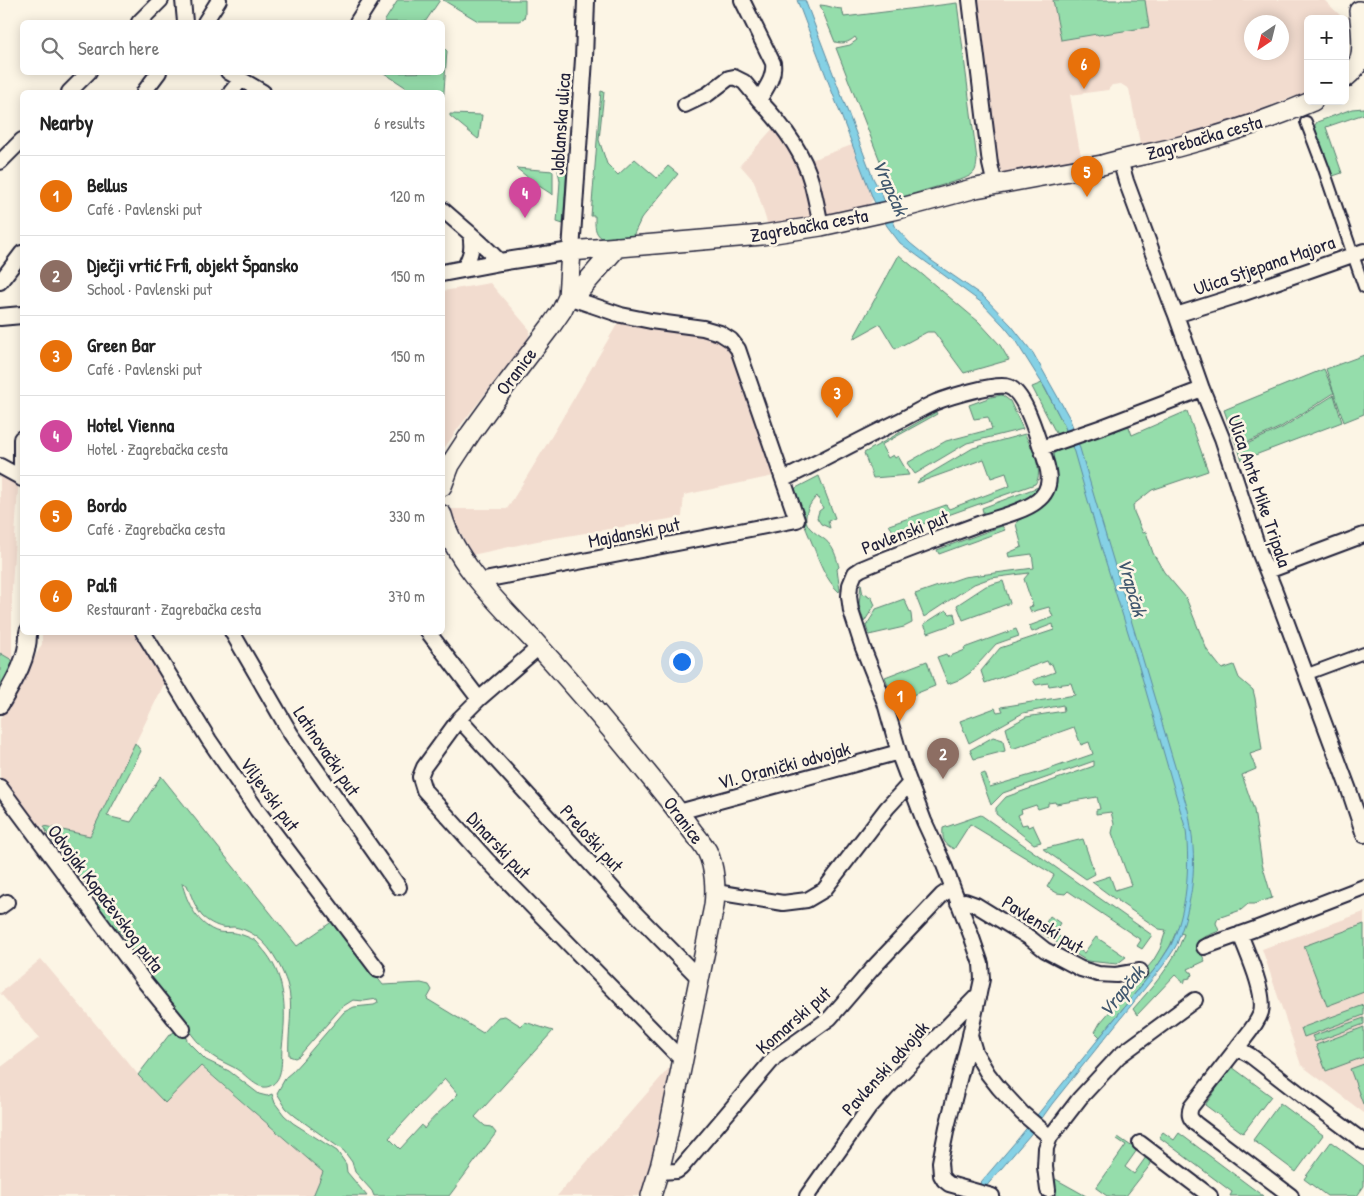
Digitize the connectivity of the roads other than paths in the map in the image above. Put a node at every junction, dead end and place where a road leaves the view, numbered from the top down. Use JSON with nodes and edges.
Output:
{"nodes":[{"id":1,"x":162,"y":0,"type":"edge"},
{"id":2,"x":183,"y":0,"type":"edge"},
{"id":3,"x":218,"y":0,"type":"edge"},
{"id":4,"x":371,"y":0,"type":"edge"},
{"id":5,"x":586,"y":0,"type":"edge"},
{"id":6,"x":742,"y":0,"type":"edge"},
{"id":7,"x":970,"y":0,"type":"edge"},
{"id":8,"x":1357,"y":9,"type":"edge"},
{"id":9,"x":141,"y":20,"type":"edge"},
{"id":10,"x":185,"y":20,"type":"edge"},
{"id":11,"x":206,"y":20,"type":"edge"},
{"id":12,"x":358,"y":20,"type":"edge"},
{"id":13,"x":1349,"y":74,"type":"edge"},
{"id":14,"x":86,"y":75,"type":"edge"},
{"id":15,"x":157,"y":75,"type":"edge"},
{"id":16,"x":232,"y":75,"type":"edge"},
{"id":17,"x":1364,"y":78,"type":"edge"},
{"id":18,"x":240,"y":81,"type":"junction"},
{"id":19,"x":1349,"y":85,"type":"edge"},
{"id":20,"x":72,"y":90,"type":"edge"},
{"id":21,"x":146,"y":90,"type":"edge"},
{"id":22,"x":233,"y":90,"type":"edge"},
{"id":23,"x":259,"y":90,"type":"edge"},
{"id":24,"x":759,"y":100,"type":"junction"},
{"id":25,"x":685,"y":104,"type":"dead end"},
{"id":26,"x":1304,"y":105,"type":"edge"},
{"id":27,"x":1306,"y":122,"type":"dead end"},
{"id":28,"x":20,"y":142,"type":"edge"},
{"id":29,"x":1120,"y":160,"type":"junction"},
{"id":30,"x":0,"y":162,"type":"edge"},
{"id":31,"x":995,"y":185,"type":"junction"},
{"id":32,"x":445,"y":212,"type":"edge"},
{"id":33,"x":821,"y":226,"type":"junction"},
{"id":34,"x":470,"y":233,"type":"junction"},
{"id":35,"x":617,"y":247,"type":"junction"},
{"id":36,"x":571,"y":251,"type":"junction"},
{"id":37,"x":1359,"y":253,"type":"edge"},
{"id":38,"x":20,"y":256,"type":"edge"},
{"id":39,"x":500,"y":262,"type":"junction"},
{"id":40,"x":464,"y":269,"type":"junction"},
{"id":41,"x":445,"y":272,"type":"edge"},
{"id":42,"x":0,"y":282,"type":"edge"},
{"id":43,"x":1364,"y":286,"type":"edge"},
{"id":44,"x":568,"y":297,"type":"junction"},
{"id":45,"x":20,"y":315,"type":"edge"},
{"id":46,"x":1176,"y":315,"type":"junction"},
{"id":47,"x":0,"y":318,"type":"edge"},
{"id":48,"x":1202,"y":388,"type":"junction"},
{"id":49,"x":1042,"y":448,"type":"junction"},
{"id":50,"x":0,"y":466,"type":"edge"},
{"id":51,"x":445,"y":476,"type":"edge"},
{"id":52,"x":20,"y":477,"type":"edge"},
{"id":53,"x":784,"y":479,"type":"junction"},
{"id":54,"x":445,"y":524,"type":"edge"},
{"id":55,"x":1364,"y":536,"type":"edge"},
{"id":56,"x":1268,"y":571,"type":"junction"},
{"id":57,"x":479,"y":581,"type":"junction"},
{"id":58,"x":28,"y":635,"type":"edge"},
{"id":59,"x":145,"y":635,"type":"edge"},
{"id":60,"x":234,"y":635,"type":"edge"},
{"id":61,"x":430,"y":635,"type":"edge"},
{"id":62,"x":539,"y":647,"type":"junction"},
{"id":63,"x":1364,"y":653,"type":"edge"},
{"id":64,"x":1313,"y":672,"type":"dead end"},
{"id":65,"x":479,"y":700,"type":"junction"},
{"id":66,"x":0,"y":704,"type":"edge"},
{"id":67,"x":459,"y":719,"type":"junction"},
{"id":68,"x":899,"y":752,"type":"junction"},
{"id":69,"x":910,"y":783,"type":"junction"},
{"id":70,"x":0,"y":787,"type":"edge"},
{"id":71,"x":680,"y":813,"type":"junction"},
{"id":72,"x":1364,"y":835,"type":"edge"},
{"id":73,"x":398,"y":887,"type":"dead end"},
{"id":74,"x":1364,"y":887,"type":"edge"},
{"id":75,"x":952,"y":888,"type":"junction"},
{"id":76,"x":716,"y":892,"type":"junction"},
{"id":77,"x":958,"y":904,"type":"junction"},
{"id":78,"x":1240,"y":934,"type":"junction"},
{"id":79,"x":1204,"y":947,"type":"dead end"},
{"id":80,"x":378,"y":970,"type":"dead end"},
{"id":81,"x":1140,"y":971,"type":"dead end"},
{"id":82,"x":700,"y":979,"type":"junction"},
{"id":83,"x":979,"y":994,"type":"junction"},
{"id":84,"x":1195,"y":1000,"type":"dead end"},
{"id":85,"x":183,"y":1030,"type":"dead end"},
{"id":86,"x":970,"y":1035,"type":"junction"},
{"id":87,"x":1237,"y":1048,"type":"junction"},
{"id":88,"x":682,"y":1060,"type":"junction"},
{"id":89,"x":1046,"y":1134,"type":"junction"},
{"id":90,"x":1364,"y":1142,"type":"edge"},
{"id":91,"x":1140,"y":1143,"type":"dead end"},
{"id":92,"x":659,"y":1172,"type":"junction"},
{"id":93,"x":1048,"y":1190,"type":"dead end"},
{"id":94,"x":990,"y":1195,"type":"edge"},
{"id":95,"x":651,"y":1196,"type":"edge"},
{"id":96,"x":806,"y":1196,"type":"edge"},
{"id":97,"x":1210,"y":1196,"type":"edge"},
{"id":98,"x":1291,"y":1196,"type":"edge"}],
"edges":[{"from":1,"to":9,"type":"street"},
{"from":2,"to":10,"type":"street"},
{"from":3,"to":11,"type":"street"},
{"from":4,"to":12,"type":"street"},
{"from":5,"to":36,"type":"street","name":"Jablanska ulica"},
{"from":6,"to":24,"type":"street"},
{"from":7,"to":31,"type":"street"},
{"from":8,"to":13,"type":"main road"},
{"from":14,"to":20,"type":"street"},
{"from":15,"to":21,"type":"street"},
{"from":16,"to":18,"type":"street"},
{"from":17,"to":19,"type":"main road"},
{"from":18,"to":22,"type":"street"},
{"from":18,"to":23,"type":"street"},
{"from":24,"to":25,"type":"street"},
{"from":24,"to":33,"type":"street"},
{"from":26,"to":29,"type":"main road","name":"Zagrebačka cesta"},
{"from":27,"to":37,"type":"street"},
{"from":28,"to":30,"type":"street"},
{"from":29,"to":31,"type":"main road","name":"Zagrebačka cesta"},
{"from":29,"to":46,"type":"street","name":"Ulica Ante Mike Tripala"},
{"from":31,"to":33,"type":"main road","name":"Zagrebačka cesta"},
{"from":32,"to":34,"type":"street"},
{"from":33,"to":35,"type":"main road","name":"Zagrebačka cesta"},
{"from":34,"to":39,"type":"street"},
{"from":34,"to":40,"type":"street"},
{"from":35,"to":36,"type":"main road","name":"Zagrebačka cesta"},
{"from":35,"to":44,"type":"main road"},
{"from":36,"to":39,"type":"street","name":"Zagrebačka cesta"},
{"from":36,"to":44,"type":"main road","name":"Oranice"},
{"from":37,"to":43,"type":"street"},
{"from":37,"to":46,"type":"street","name":"Ulica Stjepana Majora"},
{"from":38,"to":42,"type":"street"},
{"from":39,"to":40,"type":"street","name":"Zagrebačka cesta"},
{"from":40,"to":41,"type":"street","name":"Zagrebačka cesta"},
{"from":44,"to":51,"type":"main road","name":"Oranice"},
{"from":44,"to":53,"type":"street"},
{"from":45,"to":47,"type":"street"},
{"from":46,"to":48,"type":"street","name":"Ulica Ante Mike Tripala"},
{"from":48,"to":49,"type":"street"},
{"from":48,"to":56,"type":"street","name":"Ulica Ante Mike Tripala"},
{"from":49,"to":53,"type":"street","name":"Pavlenski put"},
{"from":49,"to":68,"type":"street","name":"Pavlenski put"},
{"from":50,"to":52,"type":"street"},
{"from":53,"to":57,"type":"street","name":"Majdanski put"},
{"from":54,"to":57,"type":"main road","name":"Oranice"},
{"from":55,"to":56,"type":"street"},
{"from":56,"to":72,"type":"street","name":"Ulica Ante Mike Tripala"},
{"from":57,"to":62,"type":"main road","name":"Oranice"},
{"from":58,"to":66,"type":"street"},
{"from":59,"to":80,"type":"street","name":"Viljevski put"},
{"from":60,"to":73,"type":"street","name":"Latinovački put"},
{"from":61,"to":65,"type":"street"},
{"from":62,"to":65,"type":"street","name":"Dinarski put"},
{"from":62,"to":71,"type":"main road","name":"Oranice"},
{"from":63,"to":64,"type":"street"},
{"from":65,"to":67,"type":"street","name":"Dinarski put"},
{"from":67,"to":82,"type":"street","name":"Preloški put"},
{"from":67,"to":88,"type":"street","name":"Dinarski put"},
{"from":68,"to":69,"type":"street","name":"Pavlenski put"},
{"from":68,"to":71,"type":"street","name":"VI. Oranički odvojak"},
{"from":69,"to":75,"type":"street","name":"Pavlenski put"},
{"from":69,"to":76,"type":"street"},
{"from":70,"to":85,"type":"street","name":"Odvojak Kopačevskog puta"},
{"from":71,"to":76,"type":"main road","name":"Oranice"},
{"from":74,"to":78,"type":"street"},
{"from":75,"to":77,"type":"street","name":"Pavlenski put"},
{"from":75,"to":92,"type":"street","name":"Komarski put"},
{"from":76,"to":82,"type":"main road","name":"Oranice"},
{"from":77,"to":81,"type":"street","name":"Pavlenski put"},
{"from":77,"to":83,"type":"street","name":"Pavlenski put"},
{"from":78,"to":79,"type":"street"},
{"from":78,"to":87,"type":"street"},
{"from":82,"to":88,"type":"main road","name":"Oranice"},
{"from":83,"to":86,"type":"street","name":"Pavlenski put"},
{"from":83,"to":96,"type":"street","name":"Pavlenski odvojak"},
{"from":84,"to":89,"type":"street"},
{"from":86,"to":89,"type":"street"},
{"from":86,"to":94,"type":"street","name":"Pavlenski put"},
{"from":87,"to":90,"type":"street"},
{"from":87,"to":98,"type":"street"},
{"from":88,"to":92,"type":"main road","name":"Oranice"},
{"from":89,"to":93,"type":"street"},
{"from":91,"to":97,"type":"street"},
{"from":92,"to":95,"type":"main road","name":"Oranice"}]}
